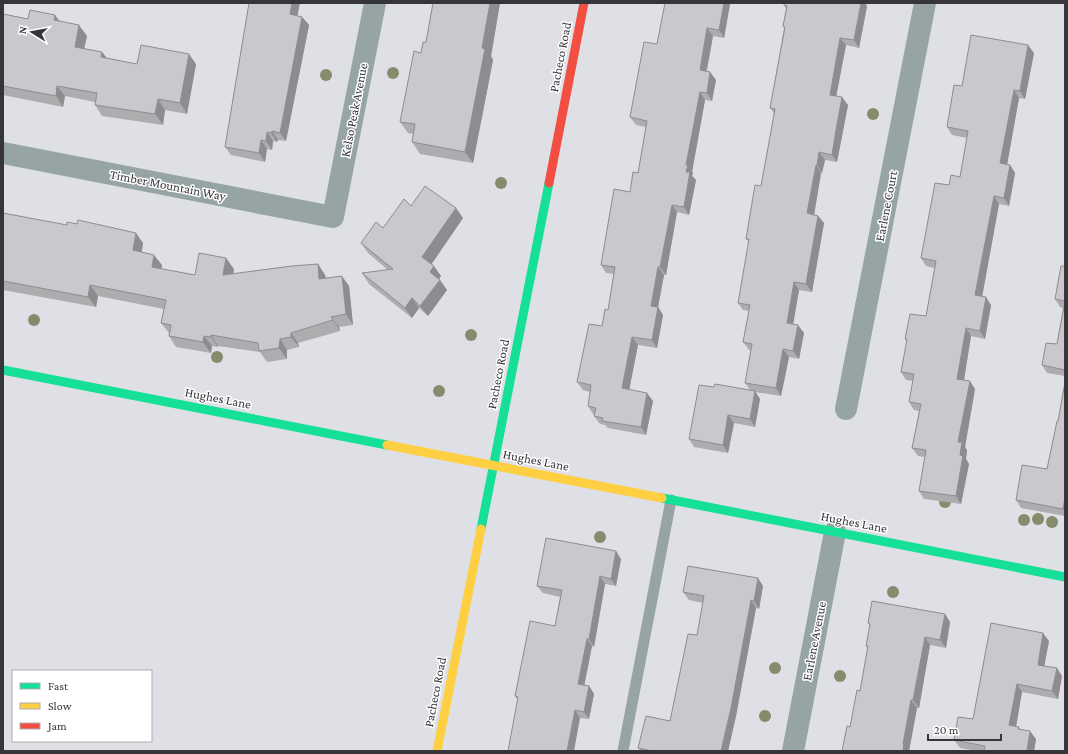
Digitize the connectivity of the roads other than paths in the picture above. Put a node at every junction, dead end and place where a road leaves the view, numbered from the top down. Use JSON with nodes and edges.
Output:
{"nodes":[{"id":1,"x":375,"y":3,"type":"edge"},
{"id":2,"x":584,"y":3,"type":"edge"},
{"id":3,"x":925,"y":3,"type":"edge"},
{"id":4,"x":3,"y":153,"type":"edge"},
{"id":5,"x":333,"y":217,"type":"joint"},
{"id":6,"x":3,"y":370,"type":"edge"},
{"id":7,"x":846,"y":409,"type":"dead end"},
{"id":8,"x":493,"y":465,"type":"junction"},
{"id":9,"x":671,"y":500,"type":"junction"},
{"id":10,"x":835,"y":532,"type":"junction"},
{"id":11,"x":1065,"y":577,"type":"edge"},
{"id":12,"x":437,"y":751,"type":"edge"},
{"id":13,"x":623,"y":751,"type":"edge"},
{"id":14,"x":793,"y":751,"type":"edge"}],
"edges":[{"from":1,"to":5,"type":"street","name":"Kelso Peak Avenue"},
{"from":2,"to":8,"type":"street","name":"Pacheco Road"},
{"from":3,"to":7,"type":"street","name":"Earlene Court"},
{"from":4,"to":5,"type":"street","name":"Timber Mountain Way"},
{"from":6,"to":8,"type":"street","name":"Hughes Lane"},
{"from":8,"to":9,"type":"street","name":"Hughes Lane"},
{"from":8,"to":12,"type":"street","name":"Pacheco Road"},
{"from":9,"to":10,"type":"street","name":"Hughes Lane"},
{"from":9,"to":13,"type":"lane"},
{"from":10,"to":11,"type":"street","name":"Hughes Lane"},
{"from":10,"to":14,"type":"street","name":"Earlene Avenue"}]}
